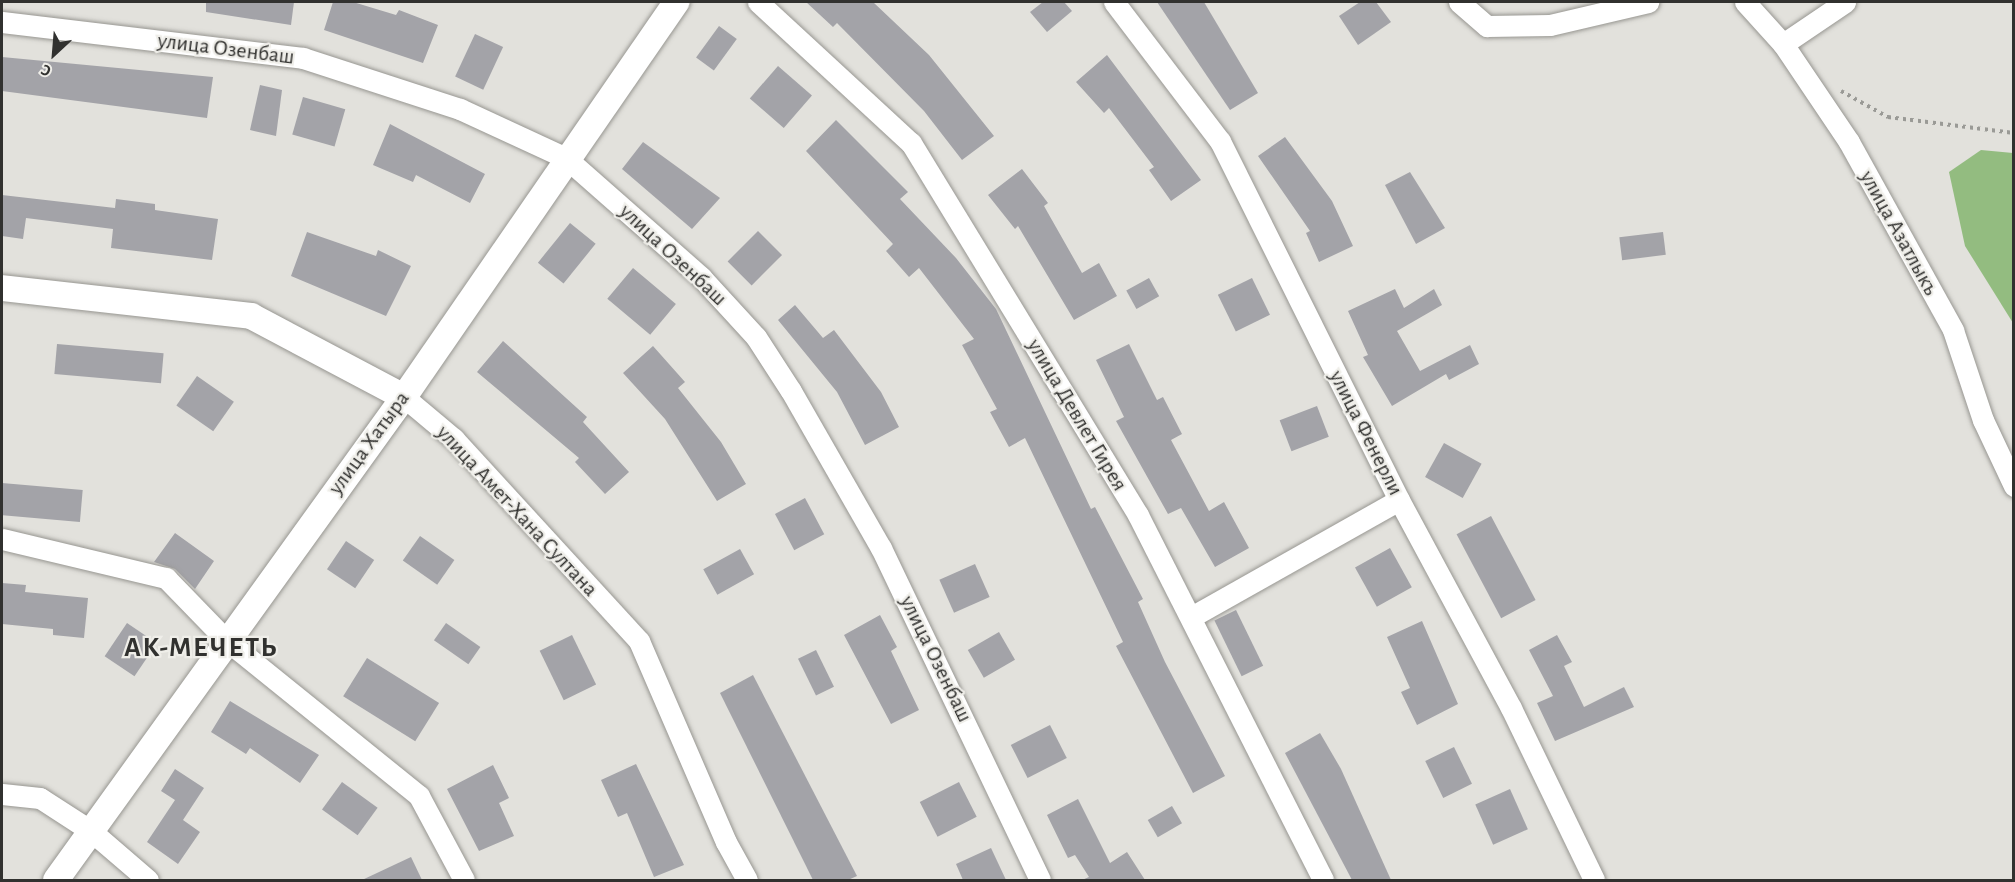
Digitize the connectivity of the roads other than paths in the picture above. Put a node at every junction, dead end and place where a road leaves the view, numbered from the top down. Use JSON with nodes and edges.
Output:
{"nodes":[{"id":1,"x":676,"y":2,"type":"edge"},
{"id":2,"x":758,"y":2,"type":"edge"},
{"id":3,"x":1114,"y":2,"type":"edge"},
{"id":4,"x":1459,"y":2,"type":"edge"},
{"id":5,"x":1648,"y":2,"type":"edge"},
{"id":6,"x":1745,"y":2,"type":"edge"},
{"id":7,"x":1845,"y":2,"type":"edge"},
{"id":8,"x":2,"y":22,"type":"edge"},
{"id":9,"x":1783,"y":44,"type":"junction"},
{"id":10,"x":566,"y":158,"type":"junction"},
{"id":11,"x":2,"y":288,"type":"edge"},
{"id":12,"x":404,"y":397,"type":"junction"},
{"id":13,"x":2013,"y":486,"type":"edge"},
{"id":14,"x":1399,"y":500,"type":"junction"},
{"id":15,"x":2,"y":539,"type":"edge"},
{"id":16,"x":1192,"y":616,"type":"junction"},
{"id":17,"x":226,"y":640,"type":"junction"},
{"id":18,"x":2,"y":794,"type":"edge"},
{"id":19,"x":91,"y":831,"type":"junction"},
{"id":20,"x":56,"y":880,"type":"edge"},
{"id":21,"x":148,"y":880,"type":"edge"},
{"id":22,"x":464,"y":880,"type":"edge"},
{"id":23,"x":747,"y":880,"type":"edge"},
{"id":24,"x":1040,"y":880,"type":"edge"},
{"id":25,"x":1323,"y":880,"type":"edge"},
{"id":26,"x":1594,"y":880,"type":"edge"}],
"edges":[{"from":1,"to":10,"type":"street","name":"улица Хатыра"},
{"from":2,"to":16,"type":"street","name":"улица Девлет Гирея"},
{"from":3,"to":14,"type":"street","name":"улица Фенерли"},
{"from":4,"to":5,"type":"street"},
{"from":6,"to":9,"type":"street","name":"улица Азатлыкъ"},
{"from":7,"to":9,"type":"street"},
{"from":8,"to":10,"type":"street","name":"улица Озенбаш"},
{"from":9,"to":13,"type":"street","name":"улица Азатлыкъ"},
{"from":10,"to":12,"type":"street","name":"улица Хатыра"},
{"from":10,"to":24,"type":"street","name":"улица Озенбаш"},
{"from":11,"to":12,"type":"street","name":"улица Амет-Хана Султана"},
{"from":12,"to":17,"type":"street","name":"улица Хатыра"},
{"from":12,"to":23,"type":"street","name":"улица Амет-Хана Султана"},
{"from":14,"to":16,"type":"street"},
{"from":14,"to":26,"type":"street","name":"улица Фенерли"},
{"from":15,"to":17,"type":"street"},
{"from":16,"to":25,"type":"street","name":"улица Девлет Гирея"},
{"from":17,"to":19,"type":"street","name":"улица Хатыра"},
{"from":17,"to":22,"type":"street"},
{"from":18,"to":19,"type":"street"},
{"from":19,"to":20,"type":"street","name":"улица Хатыра"},
{"from":19,"to":21,"type":"street"}]}
